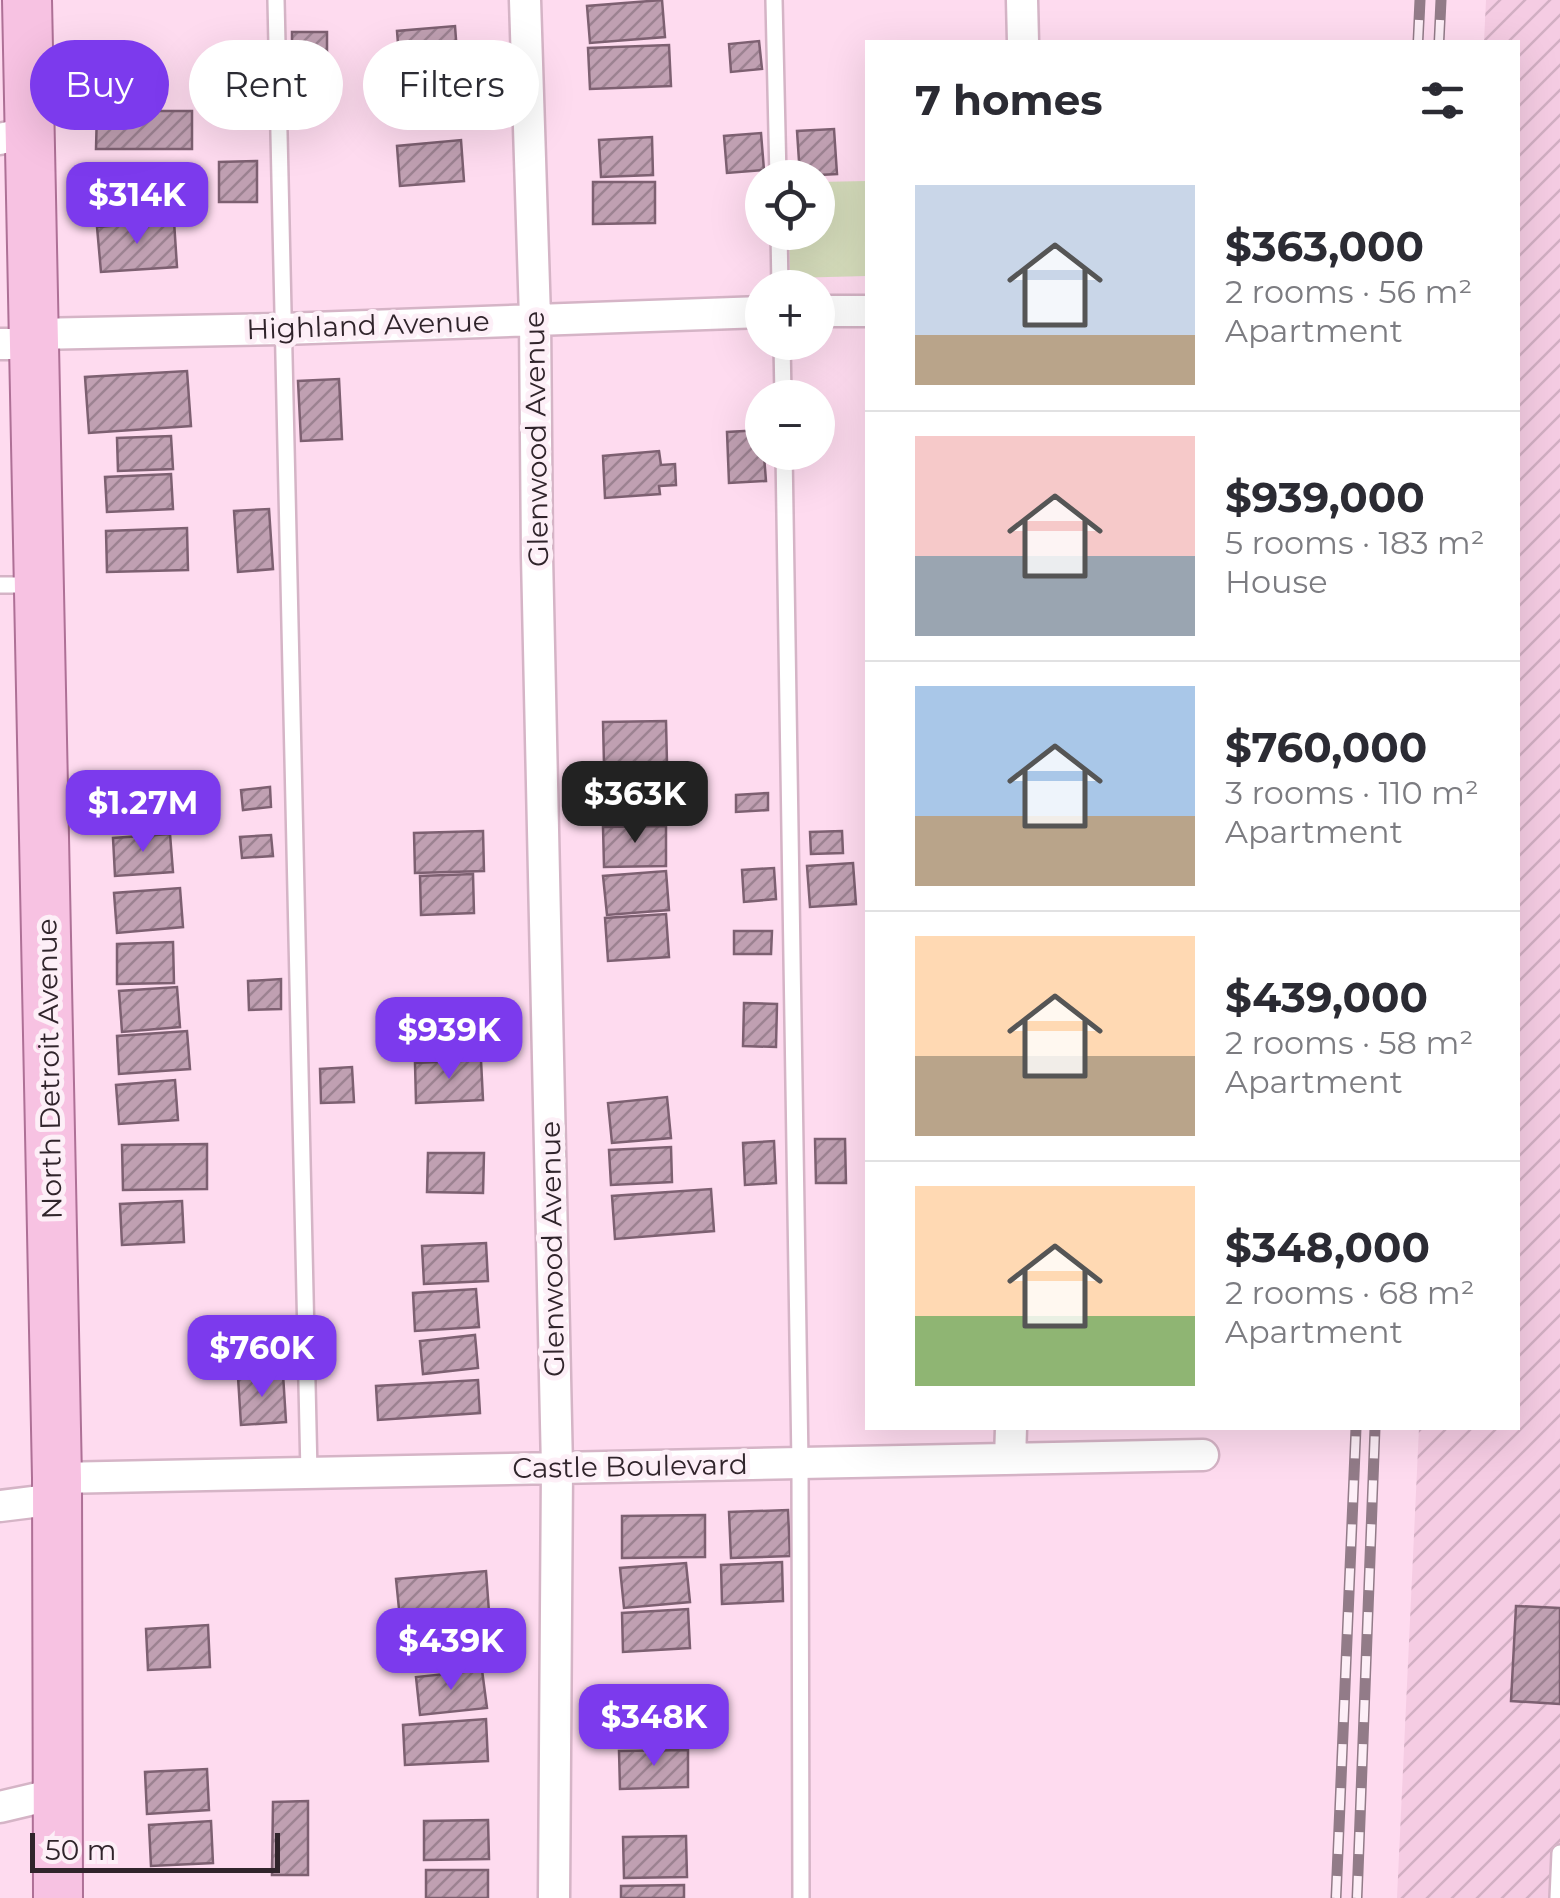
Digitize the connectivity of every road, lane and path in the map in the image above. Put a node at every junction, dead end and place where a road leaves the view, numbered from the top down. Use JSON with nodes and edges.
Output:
{"nodes":[{"id":1,"x":27,"y":0,"type":"edge"},
{"id":2,"x":276,"y":0,"type":"edge"},
{"id":3,"x":525,"y":0,"type":"edge"},
{"id":4,"x":774,"y":0,"type":"edge"},
{"id":5,"x":1022,"y":0,"type":"edge"},
{"id":6,"x":1023,"y":40,"type":"edge"},
{"id":7,"x":15,"y":135,"type":"edge"},
{"id":8,"x":778,"y":160,"type":"edge"},
{"id":9,"x":865,"y":311,"type":"edge"},
{"id":10,"x":745,"y":312,"type":"edge"},
{"id":11,"x":835,"y":312,"type":"edge"},
{"id":12,"x":536,"y":318,"type":"junction"},
{"id":13,"x":283,"y":330,"type":"junction"},
{"id":14,"x":23,"y":341,"type":"edge"},
{"id":15,"x":784,"y":470,"type":"edge"},
{"id":16,"x":20,"y":585,"type":"edge"},
{"id":17,"x":1011,"y":1430,"type":"edge"},
{"id":18,"x":1203,"y":1454,"type":"dead end"},
{"id":19,"x":1010,"y":1458,"type":"junction"},
{"id":20,"x":800,"y":1463,"type":"junction"},
{"id":21,"x":557,"y":1468,"type":"junction"},
{"id":22,"x":309,"y":1473,"type":"junction"},
{"id":23,"x":57,"y":1488,"type":"junction"},
{"id":24,"x":0,"y":1506,"type":"edge"},
{"id":25,"x":58,"y":1793,"type":"junction"},
{"id":26,"x":0,"y":1806,"type":"edge"},
{"id":27,"x":1560,"y":1853,"type":"edge"},
{"id":28,"x":58,"y":1898,"type":"edge"},
{"id":29,"x":554,"y":1898,"type":"edge"},
{"id":30,"x":801,"y":1898,"type":"edge"},
{"id":31,"x":1558,"y":1898,"type":"edge"}],
"edges":[{"from":1,"to":7,"type":"main road","name":"North Detroit Avenue"},
{"from":2,"to":13,"type":"lane"},
{"from":3,"to":12,"type":"street","name":"Glenwood Avenue"},
{"from":4,"to":8,"type":"lane"},
{"from":5,"to":6,"type":"street"},
{"from":7,"to":14,"type":"main road","name":"North Detroit Avenue"},
{"from":9,"to":11,"type":"street"},
{"from":10,"to":12,"type":"street","name":"Highland Avenue"},
{"from":12,"to":13,"type":"street","name":"Highland Avenue"},
{"from":12,"to":21,"type":"street","name":"Glenwood Avenue"},
{"from":13,"to":14,"type":"street","name":"Highland Avenue"},
{"from":13,"to":22,"type":"lane"},
{"from":14,"to":16,"type":"main road","name":"North Detroit Avenue"},
{"from":15,"to":20,"type":"lane"},
{"from":16,"to":23,"type":"main road","name":"North Detroit Avenue"},
{"from":17,"to":19,"type":"street"},
{"from":18,"to":19,"type":"street","name":"Castle Boulevard"},
{"from":19,"to":20,"type":"street","name":"Castle Boulevard"},
{"from":20,"to":21,"type":"street","name":"Castle Boulevard"},
{"from":20,"to":30,"type":"lane"},
{"from":21,"to":22,"type":"street","name":"Castle Boulevard"},
{"from":21,"to":29,"type":"street","name":"Glenwood Avenue"},
{"from":22,"to":23,"type":"street","name":"Castle Boulevard"},
{"from":23,"to":24,"type":"street","name":"Castle Boulevard"},
{"from":23,"to":25,"type":"main road","name":"North Detroit Avenue"},
{"from":25,"to":26,"type":"street"},
{"from":25,"to":28,"type":"main road","name":"North Detroit Avenue"},
{"from":27,"to":31,"type":"lane"}]}
